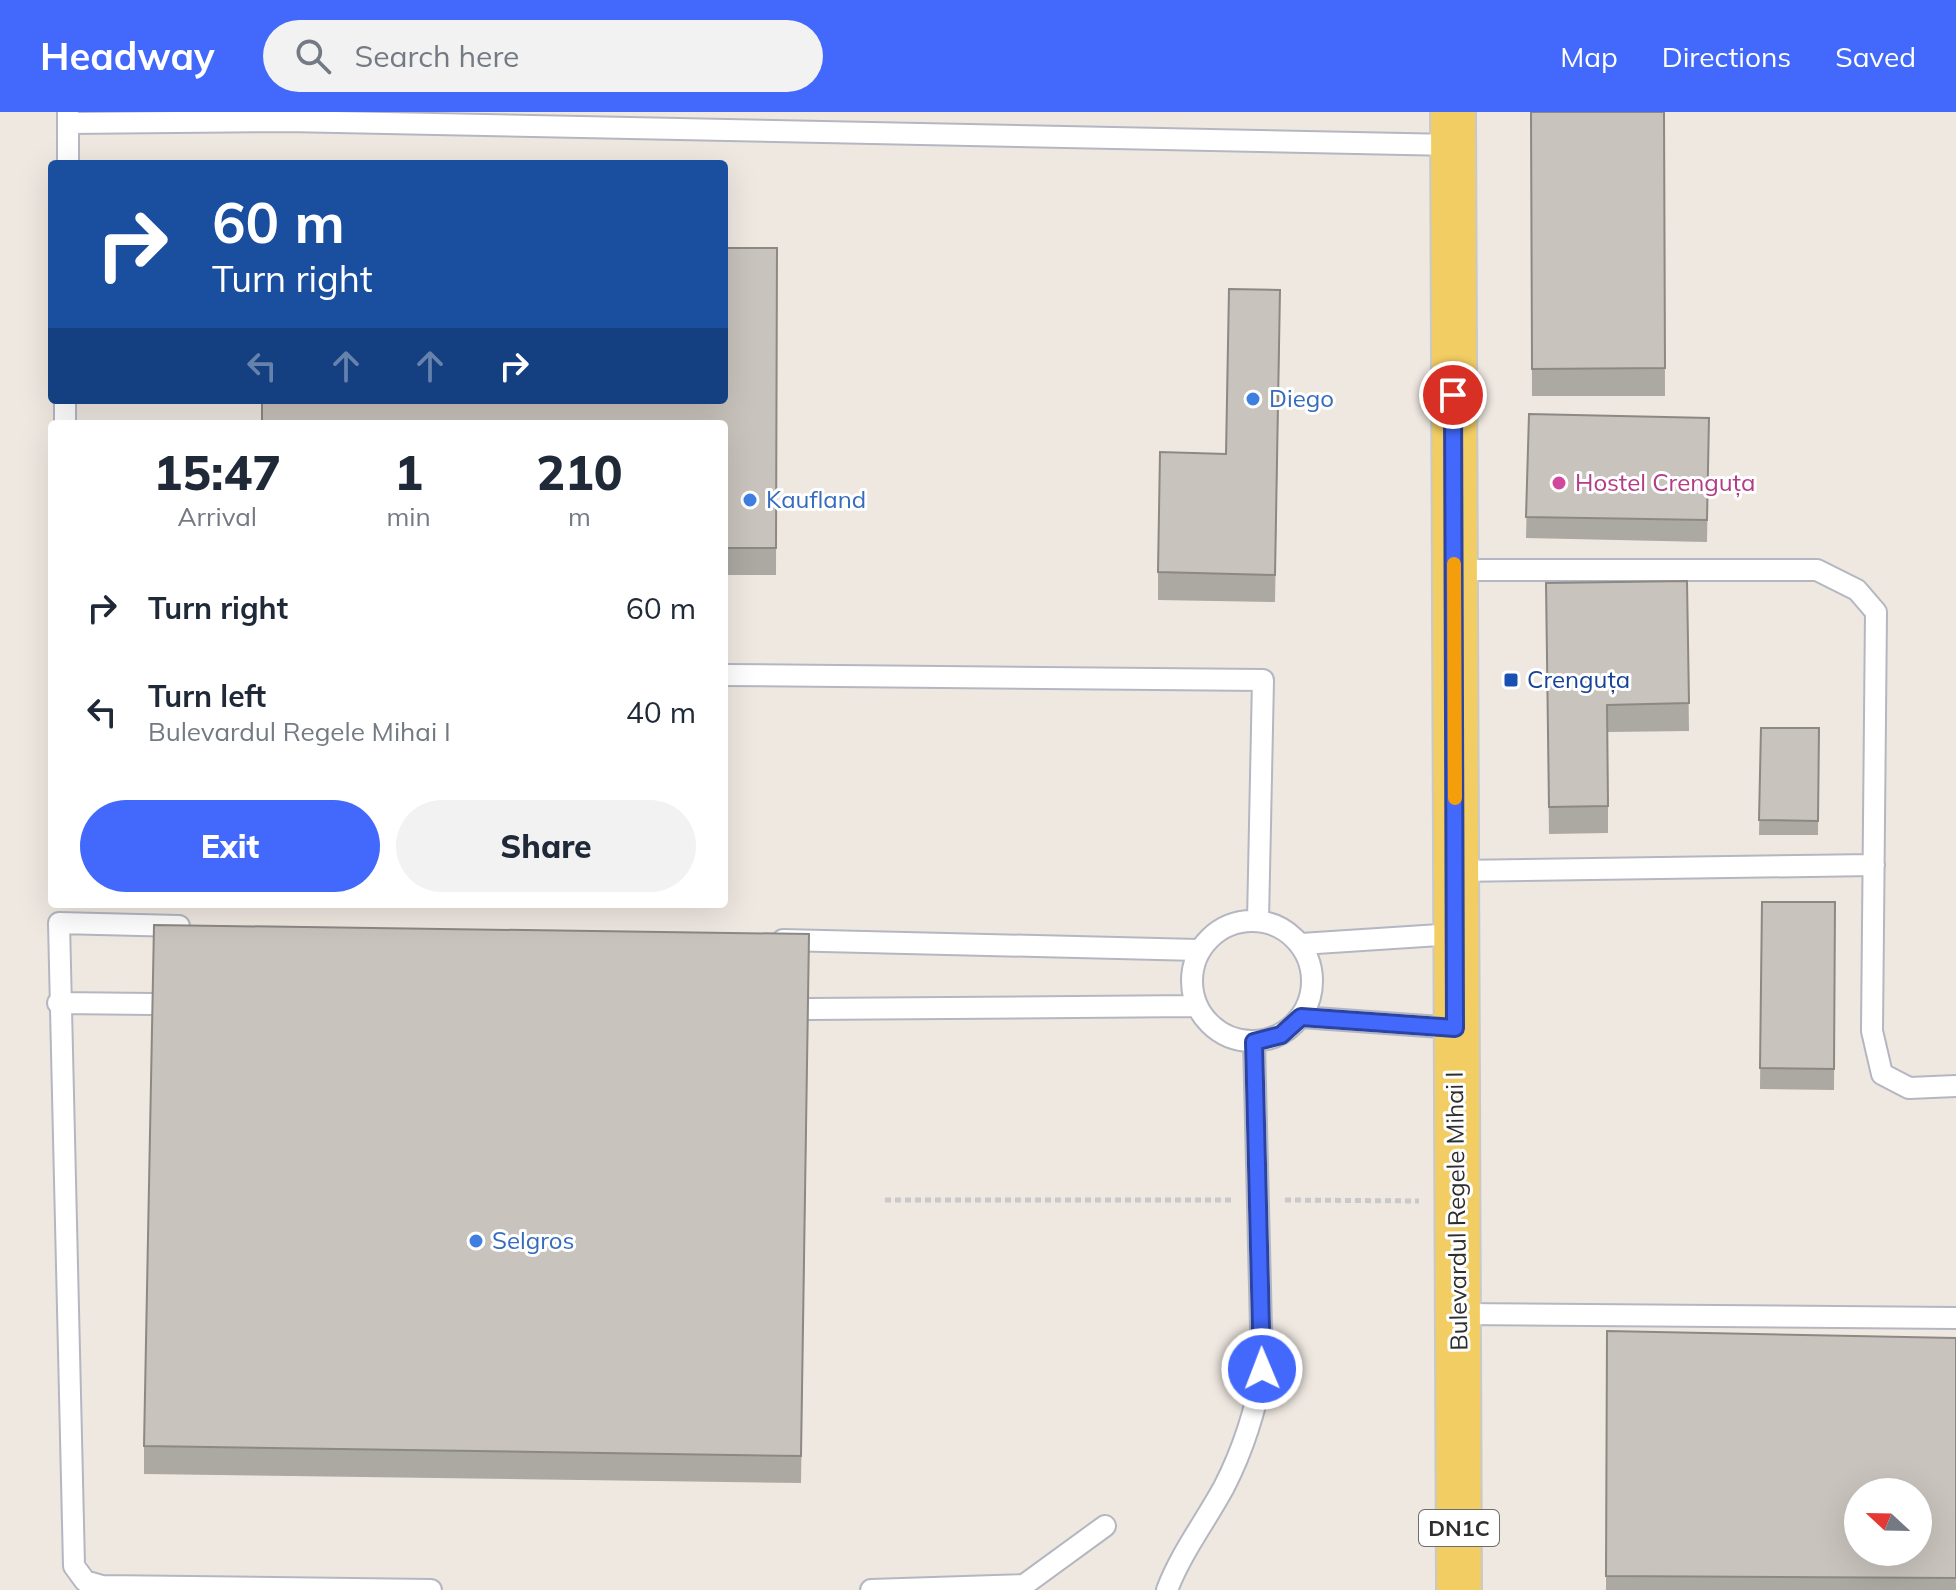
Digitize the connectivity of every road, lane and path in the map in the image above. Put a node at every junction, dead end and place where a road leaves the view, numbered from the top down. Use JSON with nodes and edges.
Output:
{"nodes":[{"id":1,"x":287,"y":117,"type":"edge"},
{"id":2,"x":68,"y":118,"type":"edge"},
{"id":3,"x":1453,"y":128,"type":"edge"},
{"id":4,"x":68,"y":160,"type":"edge"},
{"id":5,"x":1454,"y":570,"type":"junction"},
{"id":6,"x":728,"y":675,"type":"edge"},
{"id":7,"x":1874,"y":865,"type":"junction"},
{"id":8,"x":1455,"y":871,"type":"junction"},
{"id":9,"x":59,"y":914,"type":"edge"},
{"id":10,"x":1258,"y":921,"type":"junction"},
{"id":11,"x":201,"y":927,"type":"edge"},
{"id":12,"x":1455,"y":934,"type":"junction"},
{"id":13,"x":755,"y":940,"type":"edge"},
{"id":14,"x":1301,"y":944,"type":"junction"},
{"id":15,"x":1198,"y":950,"type":"junction"},
{"id":16,"x":58,"y":1003,"type":"junction"},
{"id":17,"x":152,"y":1004,"type":"edge"},
{"id":18,"x":1196,"y":1006,"type":"junction"},
{"id":19,"x":808,"y":1009,"type":"edge"},
{"id":20,"x":1301,"y":1017,"type":"junction"},
{"id":21,"x":1455,"y":1028,"type":"junction"},
{"id":22,"x":1254,"y":1042,"type":"junction"},
{"id":23,"x":1956,"y":1086,"type":"edge"},
{"id":24,"x":885,"y":1200,"type":"dead end"},
{"id":25,"x":1260,"y":1200,"type":"junction"},
{"id":26,"x":1456,"y":1203,"type":"junction"},
{"id":27,"x":1458,"y":1314,"type":"junction"},
{"id":28,"x":1956,"y":1318,"type":"edge"},
{"id":29,"x":1105,"y":1526,"type":"dead end"},
{"id":30,"x":431,"y":1590,"type":"edge"},
{"id":31,"x":871,"y":1590,"type":"edge"},
{"id":32,"x":1167,"y":1590,"type":"edge"},
{"id":33,"x":1459,"y":1590,"type":"edge"}],
"edges":[{"from":1,"to":2,"type":"lane"},
{"from":1,"to":3,"type":"lane"},
{"from":2,"to":4,"type":"lane"},
{"from":3,"to":5,"type":"main road","name":"Bulevardul Regele Mihai I","number":"DN1C"},
{"from":5,"to":7,"type":"lane"},
{"from":5,"to":8,"type":"main road","name":"Bulevardul Regele Mihai I","number":"DN1C"},
{"from":6,"to":10,"type":"lane"},
{"from":7,"to":8,"type":"lane"},
{"from":7,"to":23,"type":"lane"},
{"from":8,"to":12,"type":"main road","name":"Bulevardul Regele Mihai I","number":"DN1C"},
{"from":9,"to":11,"type":"lane"},
{"from":9,"to":16,"type":"lane"},
{"from":10,"to":14,"type":"lane"},
{"from":10,"to":15,"type":"lane"},
{"from":12,"to":14,"type":"lane"},
{"from":12,"to":21,"type":"main road","name":"Bulevardul Regele Mihai I","number":"DN1C"},
{"from":13,"to":15,"type":"lane"},
{"from":14,"to":20,"type":"lane"},
{"from":15,"to":18,"type":"lane"},
{"from":16,"to":17,"type":"lane"},
{"from":16,"to":30,"type":"lane"},
{"from":18,"to":19,"type":"lane"},
{"from":18,"to":22,"type":"lane"},
{"from":20,"to":21,"type":"lane"},
{"from":20,"to":22,"type":"lane"},
{"from":21,"to":26,"type":"main road","name":"Bulevardul Regele Mihai I","number":"DN1C"},
{"from":22,"to":25,"type":"lane"},
{"from":24,"to":25,"type":"path"},
{"from":25,"to":26,"type":"path"},
{"from":25,"to":32,"type":"lane"},
{"from":26,"to":27,"type":"main road","name":"Bulevardul Regele Mihai I","number":"DN1C"},
{"from":27,"to":28,"type":"lane"},
{"from":27,"to":33,"type":"main road","name":"Bulevardul Regele Mihai I","number":"DN1C"},
{"from":29,"to":31,"type":"lane"}]}
